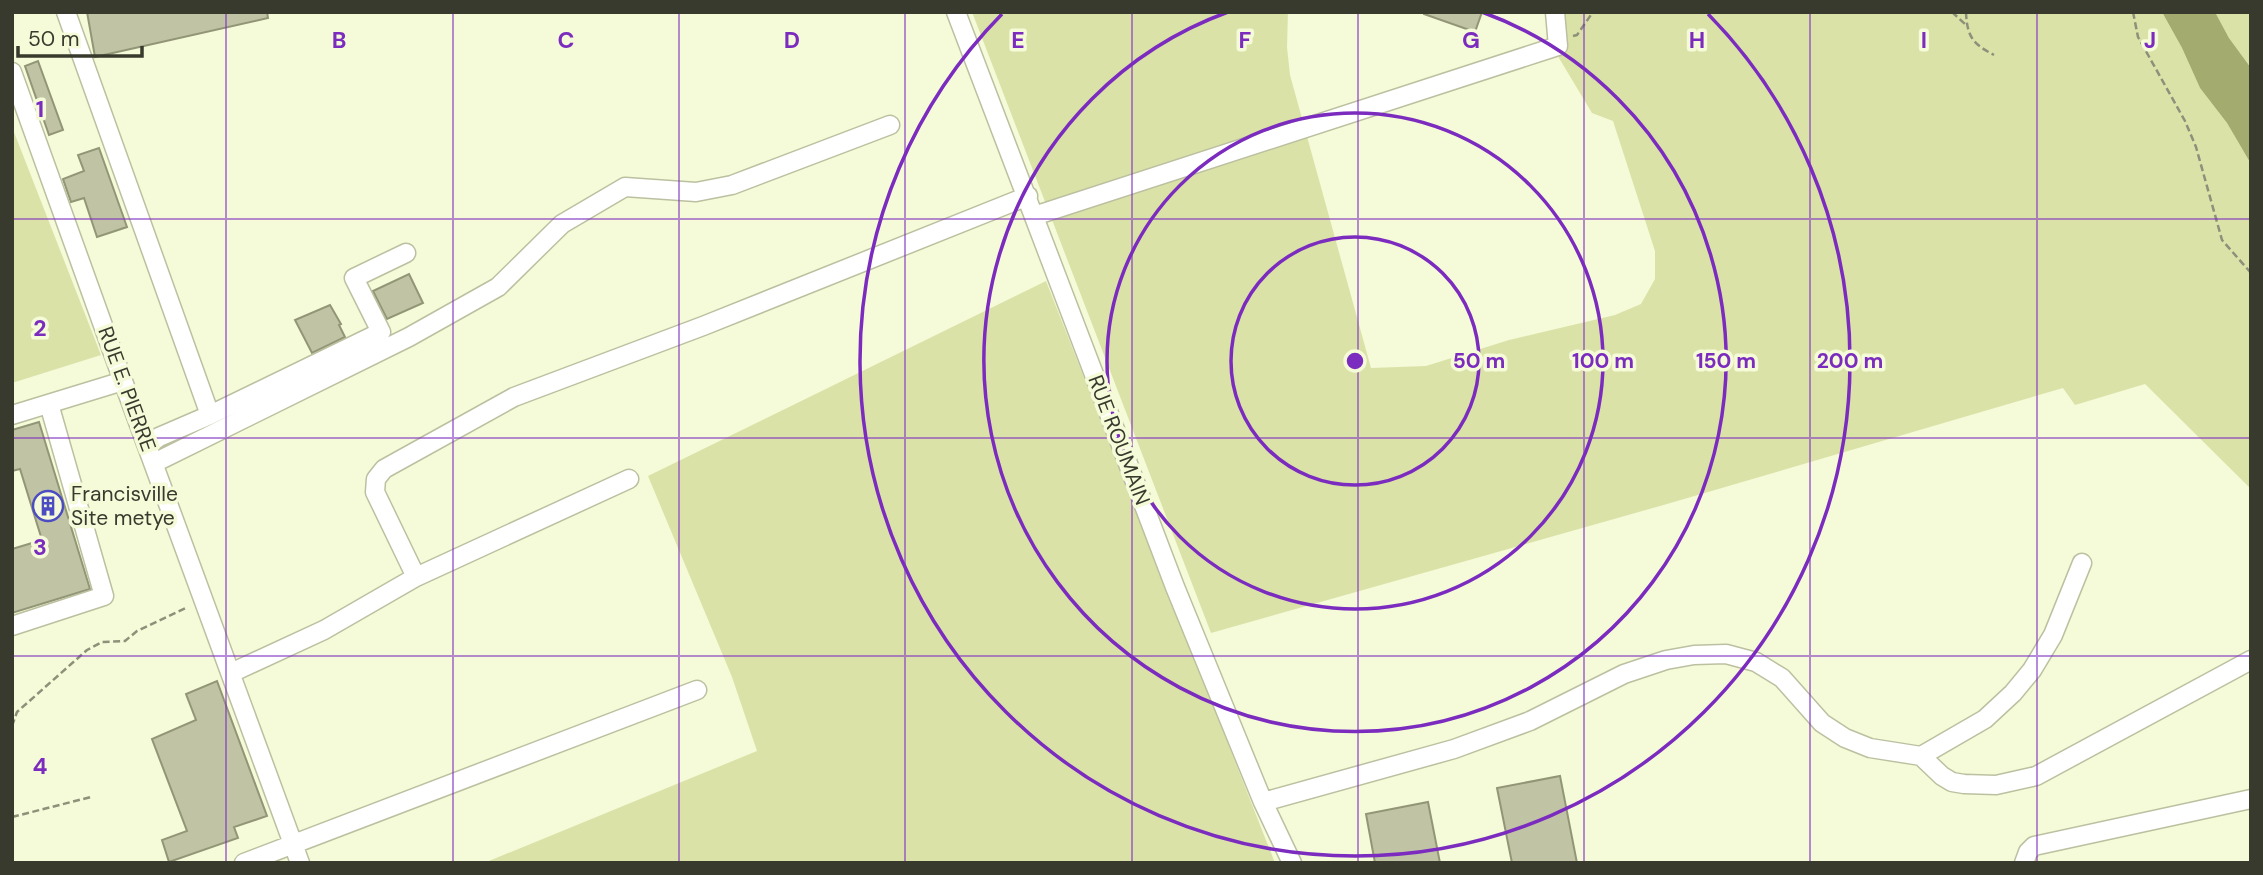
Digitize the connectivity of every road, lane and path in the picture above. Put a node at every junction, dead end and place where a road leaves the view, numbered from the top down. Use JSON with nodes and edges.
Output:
{"nodes":[{"id":1,"x":66,"y":12,"type":"edge"},
{"id":2,"x":956,"y":12,"type":"edge"},
{"id":3,"x":1555,"y":12,"type":"edge"},
{"id":4,"x":1593,"y":12,"type":"edge"},
{"id":5,"x":1952,"y":12,"type":"edge"},
{"id":6,"x":1966,"y":12,"type":"edge"},
{"id":7,"x":2133,"y":12,"type":"edge"},
{"id":8,"x":1967,"y":26,"type":"junction"},
{"id":9,"x":1558,"y":38,"type":"junction"},
{"id":10,"x":1994,"y":55,"type":"dead end"},
{"id":11,"x":12,"y":72,"type":"edge"},
{"id":12,"x":890,"y":125,"type":"dead end"},
{"id":13,"x":1028,"y":196,"type":"junction"},
{"id":14,"x":1034,"y":216,"type":"junction"},
{"id":15,"x":406,"y":253,"type":"dead end"},
{"id":16,"x":2251,"y":273,"type":"edge"},
{"id":17,"x":123,"y":381,"type":"junction"},
{"id":18,"x":50,"y":404,"type":"junction"},
{"id":19,"x":12,"y":415,"type":"edge"},
{"id":20,"x":210,"y":415,"type":"junction"},
{"id":21,"x":148,"y":445,"type":"junction"},
{"id":22,"x":154,"y":463,"type":"junction"},
{"id":23,"x":629,"y":479,"type":"dead end"},
{"id":24,"x":2082,"y":563,"type":"dead end"},
{"id":25,"x":416,"y":577,"type":"junction"},
{"id":26,"x":203,"y":599,"type":"junction"},
{"id":27,"x":12,"y":626,"type":"edge"},
{"id":28,"x":2251,"y":660,"type":"edge"},
{"id":29,"x":231,"y":673,"type":"junction"},
{"id":30,"x":696,"y":690,"type":"dead end"},
{"id":31,"x":12,"y":726,"type":"edge"},
{"id":32,"x":1922,"y":756,"type":"junction"},
{"id":33,"x":91,"y":797,"type":"dead end"},
{"id":34,"x":2251,"y":799,"type":"edge"},
{"id":35,"x":1263,"y":802,"type":"junction"},
{"id":36,"x":12,"y":817,"type":"edge"},
{"id":37,"x":294,"y":843,"type":"junction"},
{"id":38,"x":244,"y":863,"type":"edge"},
{"id":39,"x":300,"y":863,"type":"edge"},
{"id":40,"x":1292,"y":863,"type":"edge"},
{"id":41,"x":2024,"y":863,"type":"edge"}],
"edges":[{"from":1,"to":20,"type":"street"},
{"from":2,"to":13,"type":"street","name":"RUE ROUMAIN"},
{"from":3,"to":9,"type":"street"},
{"from":4,"to":9,"type":"path"},
{"from":5,"to":8,"type":"path"},
{"from":6,"to":8,"type":"path"},
{"from":7,"to":16,"type":"path"},
{"from":8,"to":10,"type":"path"},
{"from":9,"to":14,"type":"street"},
{"from":11,"to":17,"type":"street","name":"RUE E. PIERRE"},
{"from":12,"to":22,"type":"street"},
{"from":13,"to":14,"type":"street","name":"RUE ROUMAIN"},
{"from":13,"to":25,"type":"street"},
{"from":14,"to":35,"type":"street","name":"RUE ROUMAIN"},
{"from":15,"to":20,"type":"street"},
{"from":17,"to":18,"type":"street"},
{"from":17,"to":21,"type":"street","name":"RUE E. PIERRE"},
{"from":18,"to":19,"type":"street"},
{"from":18,"to":27,"type":"street"},
{"from":20,"to":21,"type":"street"},
{"from":21,"to":22,"type":"street","name":"RUE E. PIERRE"},
{"from":22,"to":26,"type":"street","name":"RUE E. PIERRE"},
{"from":23,"to":25,"type":"street"},
{"from":24,"to":32,"type":"street"},
{"from":25,"to":29,"type":"street"},
{"from":26,"to":29,"type":"street","name":"RUE E. PIERRE"},
{"from":26,"to":31,"type":"path"},
{"from":28,"to":32,"type":"street"},
{"from":29,"to":37,"type":"street","name":"RUE E. PIERRE"},
{"from":30,"to":37,"type":"street"},
{"from":32,"to":35,"type":"street"},
{"from":33,"to":36,"type":"path"},
{"from":34,"to":41,"type":"street"},
{"from":35,"to":40,"type":"street","name":"RUE ROUMAIN"},
{"from":37,"to":38,"type":"street"},
{"from":37,"to":39,"type":"street","name":"RUE E. PIERRE"}]}
